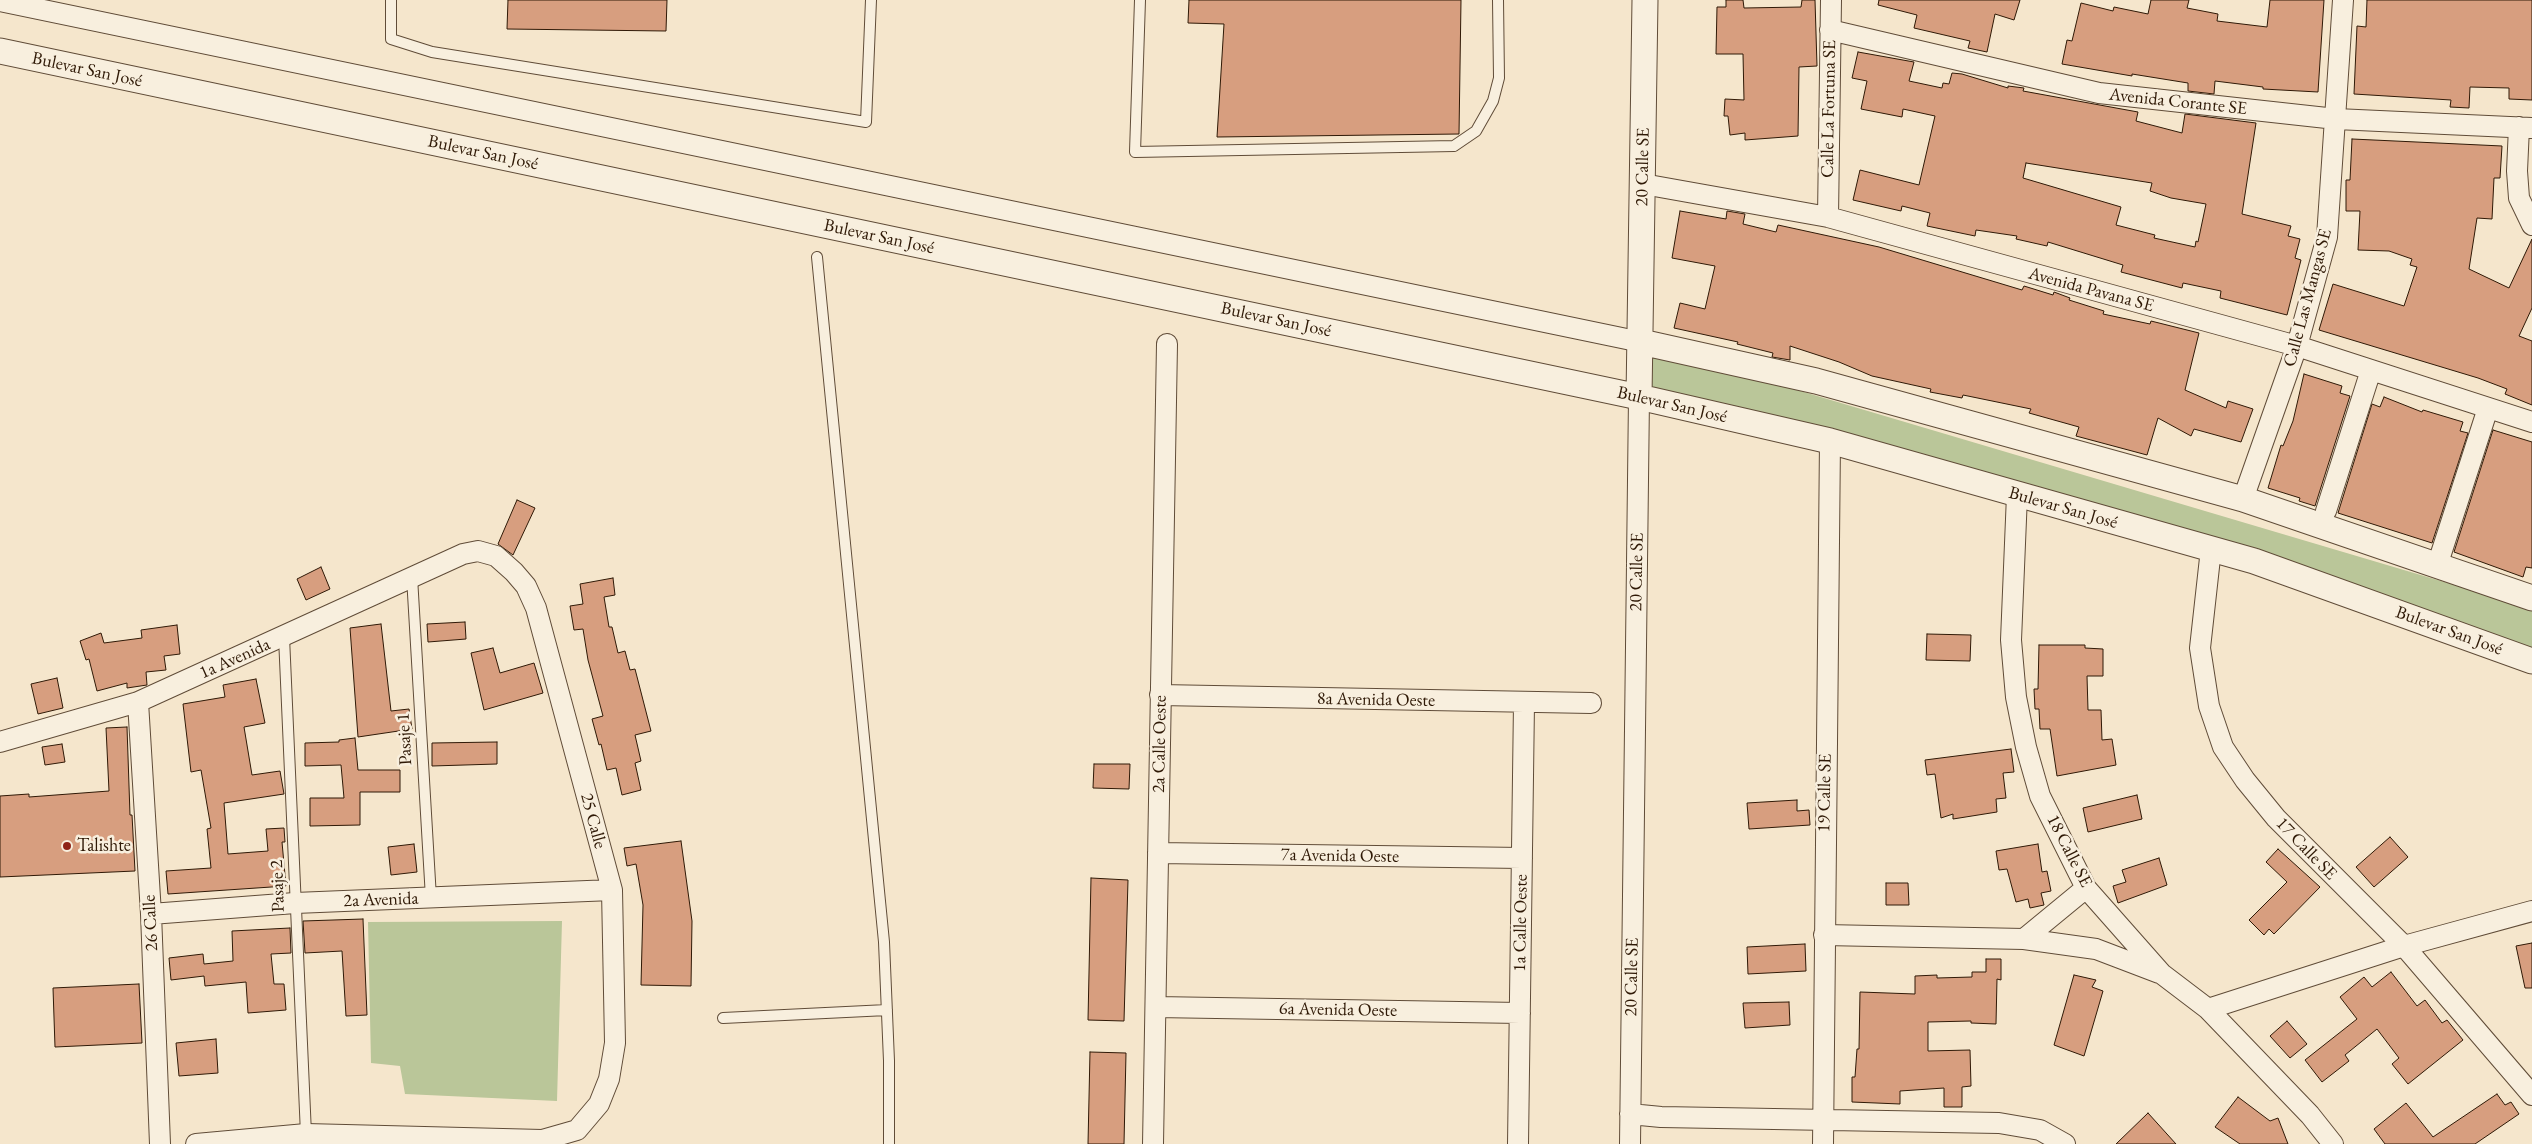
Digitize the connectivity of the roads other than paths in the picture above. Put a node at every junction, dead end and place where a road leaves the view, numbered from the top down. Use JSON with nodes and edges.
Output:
{"nodes":[{"id":1,"x":391,"y":0,"type":"edge"},
{"id":2,"x":871,"y":0,"type":"edge"},
{"id":3,"x":1140,"y":0,"type":"edge"},
{"id":4,"x":1498,"y":0,"type":"edge"},
{"id":5,"x":1645,"y":0,"type":"edge"},
{"id":6,"x":1831,"y":0,"type":"edge"},
{"id":7,"x":2343,"y":0,"type":"edge"},
{"id":8,"x":0,"y":1,"type":"edge"},
{"id":9,"x":1830,"y":30,"type":"junction"},
{"id":10,"x":0,"y":51,"type":"edge"},
{"id":11,"x":2336,"y":119,"type":"junction"},
{"id":12,"x":2526,"y":128,"type":"edge"},
{"id":13,"x":1643,"y":184,"type":"junction"},
{"id":14,"x":1828,"y":217,"type":"junction"},
{"id":15,"x":2532,"y":225,"type":"edge"},
{"id":16,"x":816,"y":257,"type":"dead end"},
{"id":17,"x":1641,"y":342,"type":"junction"},
{"id":18,"x":1167,"y":344,"type":"dead end"},
{"id":19,"x":2297,"y":346,"type":"junction"},
{"id":20,"x":2371,"y":370,"type":"junction"},
{"id":21,"x":1639,"y":396,"type":"junction"},
{"id":22,"x":2488,"y":408,"type":"junction"},
{"id":23,"x":2532,"y":422,"type":"edge"},
{"id":24,"x":1830,"y":441,"type":"junction"},
{"id":25,"x":2017,"y":495,"type":"junction"},
{"id":26,"x":2243,"y":498,"type":"junction"},
{"id":27,"x":2326,"y":511,"type":"dead end"},
{"id":28,"x":2212,"y":548,"type":"junction"},
{"id":29,"x":463,"y":554,"type":"joint"},
{"id":30,"x":2437,"y":566,"type":"junction"},
{"id":31,"x":412,"y":577,"type":"junction"},
{"id":32,"x":2532,"y":598,"type":"edge"},
{"id":33,"x":284,"y":637,"type":"junction"},
{"id":34,"x":2532,"y":661,"type":"edge"},
{"id":35,"x":1160,"y":696,"type":"junction"},
{"id":36,"x":138,"y":702,"type":"junction"},
{"id":37,"x":1524,"y":703,"type":"junction"},
{"id":38,"x":1591,"y":704,"type":"dead end"},
{"id":39,"x":0,"y":742,"type":"edge"},
{"id":40,"x":1158,"y":853,"type":"junction"},
{"id":41,"x":1522,"y":858,"type":"junction"},
{"id":42,"x":2086,"y":888,"type":"junction"},
{"id":43,"x":612,"y":890,"type":"junction"},
{"id":44,"x":431,"y":898,"type":"junction"},
{"id":45,"x":295,"y":903,"type":"junction"},
{"id":46,"x":2532,"y":911,"type":"edge"},
{"id":47,"x":151,"y":914,"type":"junction"},
{"id":48,"x":1824,"y":935,"type":"junction"},
{"id":49,"x":2024,"y":939,"type":"junction"},
{"id":50,"x":2404,"y":946,"type":"junction"},
{"id":51,"x":2162,"y":974,"type":"junction"},
{"id":52,"x":1156,"y":1007,"type":"junction"},
{"id":53,"x":2208,"y":1009,"type":"junction"},
{"id":54,"x":887,"y":1010,"type":"junction"},
{"id":55,"x":1520,"y":1013,"type":"junction"},
{"id":56,"x":723,"y":1018,"type":"dead end"},
{"id":57,"x":2532,"y":1095,"type":"edge"},
{"id":58,"x":1630,"y":1114,"type":"junction"},
{"id":59,"x":1823,"y":1121,"type":"junction"},
{"id":60,"x":306,"y":1134,"type":"junction"},
{"id":61,"x":160,"y":1144,"type":"edge"},
{"id":62,"x":196,"y":1144,"type":"edge"},
{"id":63,"x":889,"y":1144,"type":"edge"},
{"id":64,"x":1154,"y":1144,"type":"edge"},
{"id":65,"x":1518,"y":1144,"type":"edge"},
{"id":66,"x":1630,"y":1144,"type":"edge"},
{"id":67,"x":1823,"y":1144,"type":"edge"},
{"id":68,"x":2065,"y":1144,"type":"edge"},
{"id":69,"x":2333,"y":1144,"type":"edge"}],
"edges":[{"from":1,"to":2,"type":"lane"},
{"from":3,"to":4,"type":"lane"},
{"from":5,"to":13,"type":"street","name":"20 Calle SE"},
{"from":6,"to":9,"type":"street","name":"Calle La Fortuna SE"},
{"from":7,"to":11,"type":"street","name":"Calle Las Mangas SE"},
{"from":8,"to":17,"type":"street"},
{"from":9,"to":11,"type":"street","name":"Avenida Corante SE"},
{"from":9,"to":14,"type":"street","name":"Calle La Fortuna SE"},
{"from":10,"to":21,"type":"street","name":"Bulevar San José"},
{"from":11,"to":12,"type":"street","name":"Avenida Corante SE"},
{"from":11,"to":19,"type":"street","name":"Calle Las Mangas SE"},
{"from":12,"to":15,"type":"street"},
{"from":13,"to":14,"type":"street","name":"Avenida Pavana SE"},
{"from":13,"to":17,"type":"street","name":"20 Calle SE"},
{"from":14,"to":19,"type":"street","name":"Avenida Pavana SE"},
{"from":16,"to":54,"type":"lane"},
{"from":17,"to":21,"type":"street","name":"20 Calle SE"},
{"from":17,"to":26,"type":"street"},
{"from":18,"to":35,"type":"street","name":"2a Calle Oeste"},
{"from":19,"to":20,"type":"street","name":"Avenida Pavana SE"},
{"from":19,"to":26,"type":"street","name":"Calle Las Mangas SE"},
{"from":20,"to":22,"type":"street","name":"Avenida Pavana SE"},
{"from":20,"to":27,"type":"street"},
{"from":21,"to":24,"type":"street","name":"Bulevar San José"},
{"from":21,"to":58,"type":"street","name":"20 Calle SE"},
{"from":22,"to":23,"type":"street","name":"Avenida Pavana SE"},
{"from":22,"to":30,"type":"street"},
{"from":24,"to":25,"type":"street","name":"Bulevar San José"},
{"from":24,"to":48,"type":"street","name":"19 Calle SE"},
{"from":25,"to":28,"type":"street","name":"Bulevar San José"},
{"from":25,"to":42,"type":"street","name":"18 Calle SE"},
{"from":26,"to":30,"type":"street"},
{"from":28,"to":34,"type":"street","name":"Bulevar San José"},
{"from":28,"to":50,"type":"street","name":"17 Calle SE"},
{"from":29,"to":31,"type":"street","name":"1a Avenida"},
{"from":29,"to":43,"type":"street","name":"25 Calle"},
{"from":30,"to":32,"type":"street"},
{"from":31,"to":33,"type":"street","name":"1a Avenida"},
{"from":31,"to":44,"type":"lane","name":"Pasaje 1"},
{"from":33,"to":36,"type":"street","name":"1a Avenida"},
{"from":33,"to":45,"type":"lane","name":"Pasaje 2"},
{"from":35,"to":37,"type":"street","name":"8a Avenida Oeste"},
{"from":35,"to":40,"type":"street","name":"2a Calle Oeste"},
{"from":36,"to":39,"type":"street","name":"1a Avenida"},
{"from":36,"to":47,"type":"street","name":"26 Calle"},
{"from":37,"to":38,"type":"street","name":"8a Avenida Oeste"},
{"from":37,"to":41,"type":"street","name":"1a Calle Oeste"},
{"from":40,"to":41,"type":"street","name":"7a Avenida Oeste"},
{"from":40,"to":52,"type":"street","name":"2a Calle Oeste"},
{"from":41,"to":55,"type":"street","name":"1a Calle Oeste"},
{"from":42,"to":49,"type":"street"},
{"from":42,"to":51,"type":"street","name":"18 Calle SE"},
{"from":43,"to":44,"type":"street","name":"2a Avenida"},
{"from":43,"to":60,"type":"street","name":"25 Calle"},
{"from":44,"to":45,"type":"street","name":"2a Avenida"},
{"from":45,"to":47,"type":"street","name":"2a Avenida"},
{"from":45,"to":60,"type":"lane","name":"Pasaje 2"},
{"from":46,"to":50,"type":"street"},
{"from":47,"to":61,"type":"street","name":"26 Calle"},
{"from":48,"to":49,"type":"street"},
{"from":48,"to":59,"type":"street","name":"19 Calle SE"},
{"from":49,"to":51,"type":"street"},
{"from":50,"to":53,"type":"street"},
{"from":50,"to":57,"type":"street","name":"17 Calle SE"},
{"from":51,"to":53,"type":"street","name":"18 Calle SE"},
{"from":52,"to":55,"type":"street","name":"6a Avenida Oeste"},
{"from":52,"to":64,"type":"street","name":"2a Calle Oeste"},
{"from":53,"to":69,"type":"street","name":"18 Calle SE"},
{"from":54,"to":56,"type":"lane"},
{"from":54,"to":63,"type":"lane"},
{"from":55,"to":65,"type":"street","name":"1a Calle Oeste"},
{"from":58,"to":59,"type":"street"},
{"from":58,"to":66,"type":"street","name":"20 Calle SE"},
{"from":59,"to":67,"type":"street","name":"19 Calle SE"},
{"from":59,"to":68,"type":"street"},
{"from":60,"to":62,"type":"street"}]}
